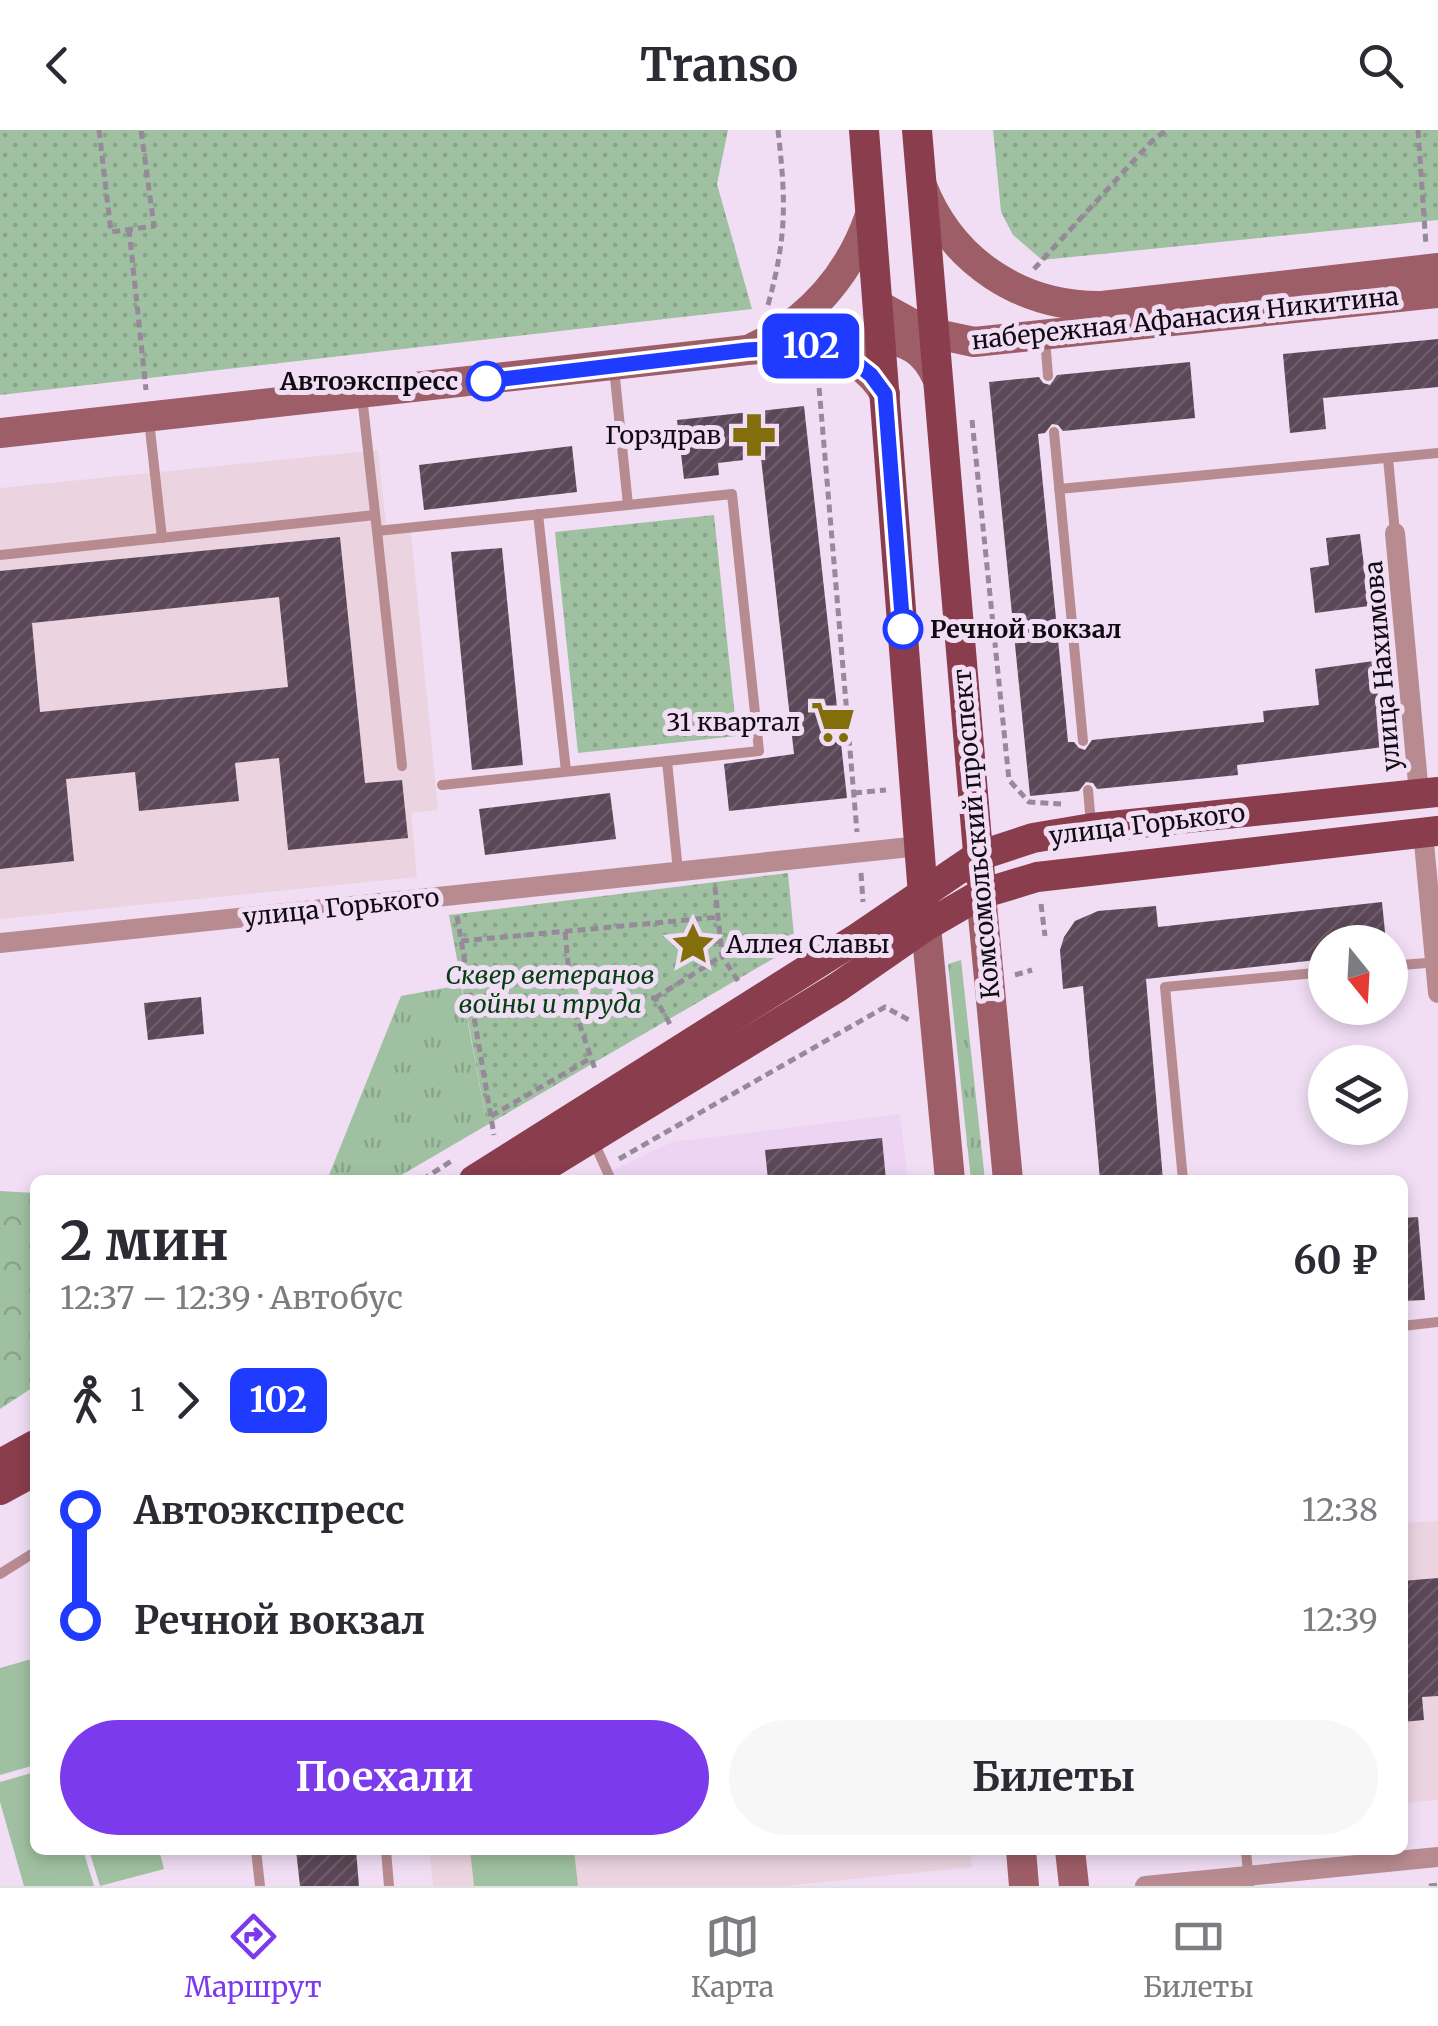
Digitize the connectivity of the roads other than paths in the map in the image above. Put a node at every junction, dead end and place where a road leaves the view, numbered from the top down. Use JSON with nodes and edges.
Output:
{"nodes":[{"id":1,"x":864,"y":130,"type":"edge"},
{"id":2,"x":917,"y":130,"type":"edge"},
{"id":3,"x":921,"y":183,"type":"junction"},
{"id":4,"x":870,"y":216,"type":"junction"},
{"id":5,"x":1432,"y":261,"type":"edge"},
{"id":6,"x":1438,"y":292,"type":"edge"},
{"id":7,"x":878,"y":305,"type":"junction"},
{"id":8,"x":933,"y":334,"type":"junction"},
{"id":9,"x":1044,"y":337,"type":"junction"},
{"id":10,"x":881,"y":339,"type":"junction"},
{"id":11,"x":815,"y":346,"type":"junction"},
{"id":12,"x":747,"y":350,"type":"junction"},
{"id":13,"x":614,"y":367,"type":"junction"},
{"id":14,"x":936,"y":376,"type":"junction"},
{"id":15,"x":1048,"y":376,"type":"dead end"},
{"id":16,"x":362,"y":394,"type":"junction"},
{"id":17,"x":885,"y":394,"type":"junction"},
{"id":18,"x":149,"y":417,"type":"junction"},
{"id":19,"x":1054,"y":432,"type":"dead end"},
{"id":20,"x":0,"y":433,"type":"edge"},
{"id":21,"x":1438,"y":453,"type":"edge"},
{"id":22,"x":1388,"y":458,"type":"junction"},
{"id":23,"x":1059,"y":489,"type":"junction"},
{"id":24,"x":628,"y":505,"type":"junction"},
{"id":25,"x":538,"y":514,"type":"junction"},
{"id":26,"x":375,"y":515,"type":"junction"},
{"id":27,"x":377,"y":531,"type":"junction"},
{"id":28,"x":1395,"y":533,"type":"joint"},
{"id":29,"x":162,"y":538,"type":"junction"},
{"id":30,"x":0,"y":555,"type":"edge"},
{"id":31,"x":1084,"y":740,"type":"dead end"},
{"id":32,"x":667,"y":761,"type":"junction"},
{"id":33,"x":402,"y":766,"type":"dead end"},
{"id":34,"x":566,"y":772,"type":"junction"},
{"id":35,"x":442,"y":784,"type":"dead end"},
{"id":36,"x":1088,"y":790,"type":"dead end"},
{"id":37,"x":1429,"y":793,"type":"edge"},
{"id":38,"x":1092,"y":828,"type":"junction"},
{"id":39,"x":1430,"y":832,"type":"edge"},
{"id":40,"x":920,"y":846,"type":"junction"},
{"id":41,"x":978,"y":856,"type":"junction"},
{"id":42,"x":678,"y":872,"type":"junction"},
{"id":43,"x":924,"y":894,"type":"junction"},
{"id":44,"x":981,"y":894,"type":"junction"},
{"id":45,"x":926,"y":926,"type":"junction"},
{"id":46,"x":0,"y":942,"type":"edge"},
{"id":47,"x":1436,"y":962,"type":"edge"},
{"id":48,"x":1408,"y":964,"type":"edge"},
{"id":49,"x":1308,"y":974,"type":"edge"},
{"id":50,"x":1438,"y":993,"type":"edge"},
{"id":51,"x":592,"y":1138,"type":"junction"},
{"id":52,"x":482,"y":1175,"type":"edge"},
{"id":53,"x":531,"y":1175,"type":"edge"},
{"id":54,"x":609,"y":1175,"type":"edge"},
{"id":55,"x":950,"y":1175,"type":"edge"},
{"id":56,"x":1008,"y":1175,"type":"edge"},
{"id":57,"x":1183,"y":1175,"type":"edge"},
{"id":58,"x":1438,"y":1322,"type":"edge"},
{"id":59,"x":1408,"y":1325,"type":"edge"},
{"id":60,"x":30,"y":1449,"type":"edge"},
{"id":61,"x":0,"y":1464,"type":"edge"},
{"id":62,"x":30,"y":1474,"type":"edge"},
{"id":63,"x":0,"y":1490,"type":"edge"},
{"id":64,"x":30,"y":1555,"type":"edge"},
{"id":65,"x":0,"y":1574,"type":"edge"},
{"id":66,"x":257,"y":1855,"type":"edge"},
{"id":67,"x":387,"y":1855,"type":"edge"},
{"id":68,"x":1021,"y":1855,"type":"edge"},
{"id":69,"x":1071,"y":1855,"type":"edge"},
{"id":70,"x":1246,"y":1855,"type":"edge"},
{"id":71,"x":1438,"y":1857,"type":"edge"},
{"id":72,"x":1249,"y":1881,"type":"edge"},
{"id":73,"x":260,"y":1886,"type":"edge"},
{"id":74,"x":390,"y":1886,"type":"edge"},
{"id":75,"x":1024,"y":1886,"type":"edge"},
{"id":76,"x":1074,"y":1886,"type":"edge"},
{"id":77,"x":1144,"y":1886,"type":"edge"}],
"edges":[{"from":1,"to":4,"type":"main road"},
{"from":2,"to":3,"type":"main road","name":"Комсомольский проспект"},
{"from":3,"to":5,"type":"street","name":"набережная Афанасия Никитина"},
{"from":3,"to":8,"type":"main road","name":"Комсомольский проспект"},
{"from":4,"to":7,"type":"main road"},
{"from":4,"to":12,"type":"street"},
{"from":6,"to":9,"type":"street","name":"набережная Афанасия Никитина"},
{"from":7,"to":8,"type":"street","name":"набережная Афанасия Никитина"},
{"from":7,"to":10,"type":"main road"},
{"from":8,"to":9,"type":"street","name":"набережная Афанасия Никитина"},
{"from":8,"to":14,"type":"main road","name":"Комсомольский проспект"},
{"from":9,"to":15,"type":"lane"},
{"from":10,"to":11,"type":"street"},
{"from":10,"to":14,"type":"street"},
{"from":10,"to":17,"type":"main road"},
{"from":11,"to":12,"type":"street"},
{"from":11,"to":17,"type":"street"},
{"from":12,"to":13,"type":"street"},
{"from":13,"to":16,"type":"street"},
{"from":13,"to":24,"type":"lane"},
{"from":14,"to":41,"type":"main road","name":"Комсомольский проспект"},
{"from":16,"to":18,"type":"street"},
{"from":16,"to":26,"type":"lane"},
{"from":17,"to":40,"type":"main road"},
{"from":18,"to":20,"type":"street"},
{"from":18,"to":29,"type":"lane"},
{"from":19,"to":23,"type":"lane"},
{"from":21,"to":22,"type":"lane"},
{"from":22,"to":23,"type":"lane"},
{"from":22,"to":28,"type":"lane"},
{"from":23,"to":31,"type":"lane"},
{"from":24,"to":25,"type":"lane"},
{"from":24,"to":32,"type":"lane"},
{"from":25,"to":27,"type":"lane"},
{"from":25,"to":34,"type":"lane"},
{"from":26,"to":27,"type":"lane"},
{"from":26,"to":29,"type":"lane"},
{"from":27,"to":33,"type":"lane"},
{"from":28,"to":37,"type":"street","name":"улица Нахимова"},
{"from":29,"to":30,"type":"lane"},
{"from":32,"to":34,"type":"lane"},
{"from":32,"to":42,"type":"lane"},
{"from":34,"to":35,"type":"lane"},
{"from":36,"to":38,"type":"lane"},
{"from":37,"to":38,"type":"main road","name":"улица Горького"},
{"from":38,"to":41,"type":"main road","name":"улица Горького"},
{"from":39,"to":44,"type":"main road","name":"улица Горького"},
{"from":39,"to":47,"type":"street"},
{"from":40,"to":42,"type":"street","name":"улица Горького"},
{"from":40,"to":43,"type":"main road"},
{"from":41,"to":43,"type":"main road","name":"улица Горького"},
{"from":41,"to":44,"type":"main road","name":"Комсомольский проспект"},
{"from":42,"to":46,"type":"street","name":"улица Горького"},
{"from":43,"to":45,"type":"main road"},
{"from":43,"to":52,"type":"main road","name":"улица Горького"},
{"from":44,"to":45,"type":"main road","name":"улица Горького"},
{"from":44,"to":56,"type":"street","name":"Комсомольский проспект"},
{"from":45,"to":51,"type":"main road","name":"улица Горького"},
{"from":45,"to":55,"type":"street"},
{"from":47,"to":48,"type":"lane"},
{"from":47,"to":50,"type":"street"},
{"from":49,"to":57,"type":"lane"},
{"from":51,"to":53,"type":"main road","name":"улица Горького"},
{"from":51,"to":54,"type":"lane"},
{"from":58,"to":59,"type":"lane"},
{"from":60,"to":61,"type":"main road"},
{"from":62,"to":63,"type":"main road"},
{"from":64,"to":65,"type":"lane"},
{"from":66,"to":73,"type":"lane"},
{"from":67,"to":74,"type":"lane"},
{"from":68,"to":75,"type":"street"},
{"from":69,"to":76,"type":"street"},
{"from":70,"to":72,"type":"lane"},
{"from":71,"to":72,"type":"street"},
{"from":72,"to":77,"type":"street"}]}
